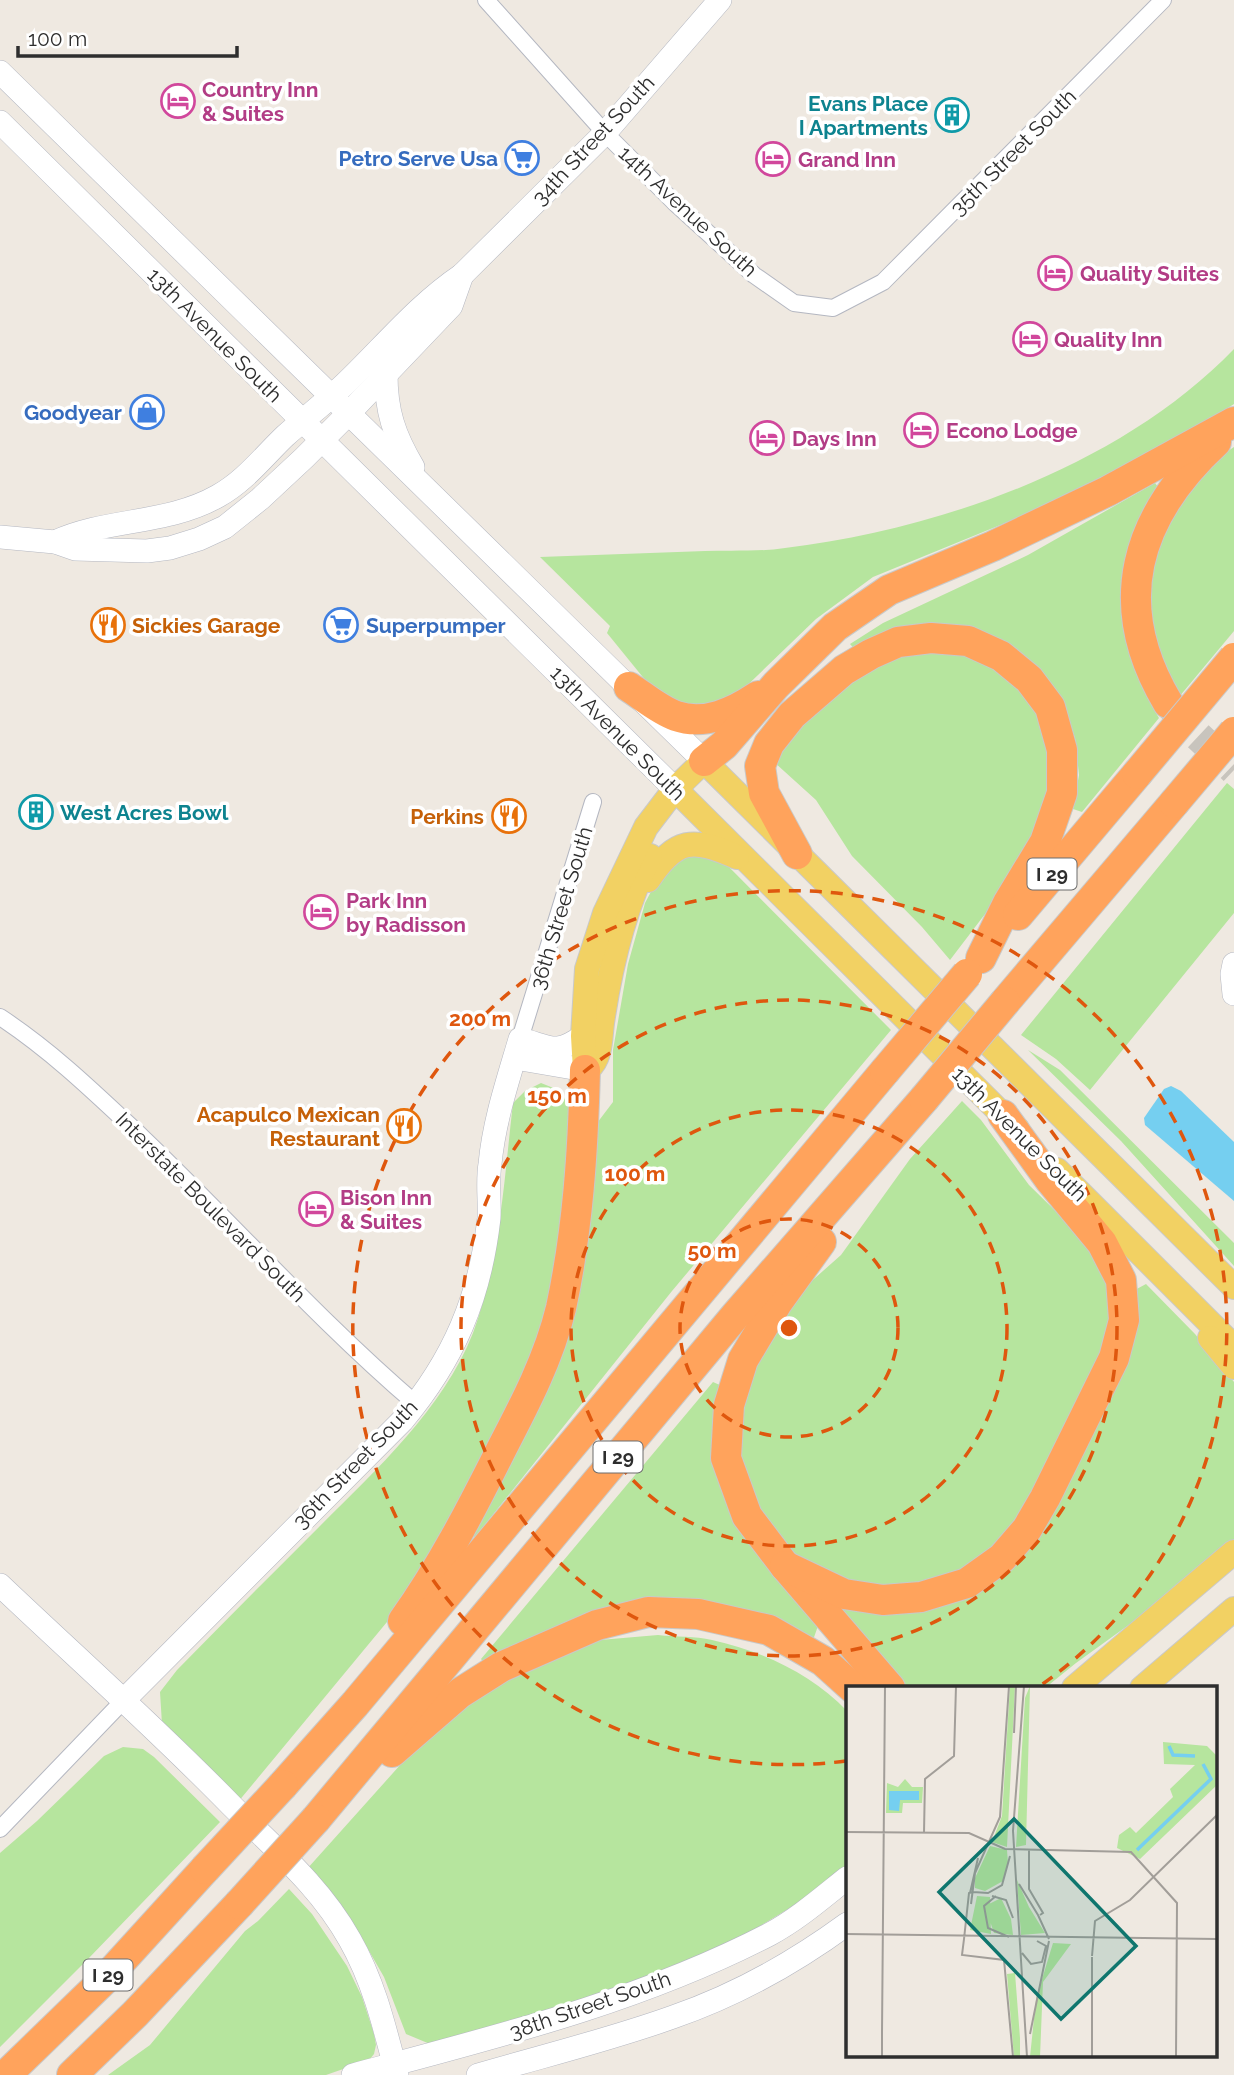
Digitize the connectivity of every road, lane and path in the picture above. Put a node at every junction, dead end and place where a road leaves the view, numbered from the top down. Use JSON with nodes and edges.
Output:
{"nodes":[{"id":1,"x":485,"y":0,"type":"edge"},
{"id":2,"x":720,"y":0,"type":"edge"},
{"id":3,"x":1163,"y":0,"type":"edge"},
{"id":4,"x":0,"y":72,"type":"edge"},
{"id":5,"x":0,"y":122,"type":"edge"},
{"id":6,"x":605,"y":133,"type":"junction"},
{"id":7,"x":27,"y":148,"type":"junction"},
{"id":8,"x":152,"y":220,"type":"junction"},
{"id":9,"x":461,"y":275,"type":"junction"},
{"id":10,"x":859,"y":297,"type":"joint"},
{"id":11,"x":386,"y":374,"type":"junction"},
{"id":12,"x":332,"y":396,"type":"junction"},
{"id":13,"x":349,"y":414,"type":"junction"},
{"id":14,"x":303,"y":421,"type":"junction"},
{"id":15,"x":1234,"y":423,"type":"edge"},
{"id":16,"x":322,"y":440,"type":"junction"},
{"id":17,"x":426,"y":488,"type":"junction"},
{"id":18,"x":0,"y":537,"type":"edge"},
{"id":19,"x":55,"y":542,"type":"junction"},
{"id":20,"x":1234,"y":658,"type":"edge"},
{"id":21,"x":776,"y":685,"type":"junction"},
{"id":22,"x":629,"y":687,"type":"junction"},
{"id":23,"x":1168,"y":703,"type":"tunnel mouth"},
{"id":24,"x":1234,"y":732,"type":"edge"},
{"id":25,"x":710,"y":767,"type":"junction"},
{"id":26,"x":681,"y":795,"type":"junction"},
{"id":27,"x":593,"y":802,"type":"dead end"},
{"id":28,"x":797,"y":854,"type":"junction"},
{"id":29,"x":750,"y":864,"type":"junction"},
{"id":30,"x":629,"y":906,"type":"junction"},
{"id":31,"x":1234,"y":964,"type":"edge"},
{"id":32,"x":974,"y":966,"type":"junction"},
{"id":33,"x":1234,"y":994,"type":"edge"},
{"id":34,"x":0,"y":1017,"type":"edge"},
{"id":35,"x":583,"y":1036,"type":"junction"},
{"id":36,"x":518,"y":1048,"type":"junction"},
{"id":37,"x":586,"y":1070,"type":"junction"},
{"id":38,"x":1003,"y":1115,"type":"junction"},
{"id":39,"x":863,"y":1168,"type":"junction"},
{"id":40,"x":1163,"y":1276,"type":"junction"},
{"id":41,"x":1234,"y":1287,"type":"edge"},
{"id":42,"x":1234,"y":1348,"type":"edge"},
{"id":43,"x":1234,"y":1367,"type":"edge"},
{"id":44,"x":416,"y":1404,"type":"junction"},
{"id":45,"x":1234,"y":1552,"type":"edge"},
{"id":46,"x":785,"y":1566,"type":"junction"},
{"id":47,"x":0,"y":1585,"type":"edge"},
{"id":48,"x":1234,"y":1609,"type":"edge"},
{"id":49,"x":851,"y":1686,"type":"edge"},
{"id":50,"x":888,"y":1686,"type":"edge"},
{"id":51,"x":1076,"y":1686,"type":"edge"},
{"id":52,"x":1145,"y":1686,"type":"edge"},
{"id":53,"x":123,"y":1701,"type":"junction"},
{"id":54,"x":355,"y":1704,"type":"junction"},
{"id":55,"x":322,"y":1813,"type":"junction"},
{"id":56,"x":0,"y":1829,"type":"edge"},
{"id":57,"x":846,"y":1879,"type":"edge"},
{"id":58,"x":846,"y":1925,"type":"edge"},
{"id":59,"x":396,"y":2069,"type":"edge"},
{"id":60,"x":6,"y":2075,"type":"edge"},
{"id":61,"x":72,"y":2075,"type":"edge"},
{"id":62,"x":353,"y":2075,"type":"edge"},
{"id":63,"x":478,"y":2075,"type":"edge"}],
"edges":[{"from":1,"to":6,"type":"street","name":"14th Avenue South"},
{"from":2,"to":6,"type":"street","name":"34th Street South"},
{"from":3,"to":10,"type":"street","name":"35th Street South"},
{"from":4,"to":8,"type":"street","name":"13th Avenue South"},
{"from":5,"to":7,"type":"street","name":"13th Avenue South"},
{"from":6,"to":9,"type":"street","name":"34th Street South"},
{"from":6,"to":10,"type":"street","name":"14th Avenue South"},
{"from":7,"to":8,"type":"street"},
{"from":7,"to":14,"type":"street","name":"13th Avenue South"},
{"from":8,"to":12,"type":"street","name":"13th Avenue South"},
{"from":9,"to":11,"type":"street","name":"34th Street South"},
{"from":9,"to":12,"type":"street","name":"34th Street South"},
{"from":11,"to":13,"type":"street","name":"34th Street South"},
{"from":11,"to":17,"type":"street"},
{"from":12,"to":13,"type":"street","name":"13th Avenue South"},
{"from":12,"to":14,"type":"street","name":"34th Street South"},
{"from":13,"to":16,"type":"street","name":"34th Street South"},
{"from":13,"to":17,"type":"street","name":"13th Avenue South"},
{"from":14,"to":16,"type":"street","name":"13th Avenue South"},
{"from":14,"to":19,"type":"street","name":"34th Street South"},
{"from":15,"to":21,"type":"highway"},
{"from":15,"to":23,"type":"highway"},
{"from":16,"to":19,"type":"street","name":"34th Street South"},
{"from":16,"to":26,"type":"street","name":"13th Avenue South"},
{"from":17,"to":22,"type":"street","name":"13th Avenue South"},
{"from":18,"to":19,"type":"street","name":"34th Street South"},
{"from":20,"to":32,"type":"highway","number":"I 29","bridge":true},
{"from":21,"to":22,"type":"highway"},
{"from":21,"to":25,"type":"highway"},
{"from":22,"to":25,"type":"street","name":"13th Avenue South"},
{"from":24,"to":39,"type":"highway","number":"I 29","bridge":true},
{"from":25,"to":26,"type":"main road"},
{"from":25,"to":28,"type":"main road","name":"13th Avenue South"},
{"from":26,"to":29,"type":"main road","name":"13th Avenue South"},
{"from":26,"to":30,"type":"main road"},
{"from":26,"to":35,"type":"main road"},
{"from":27,"to":36,"type":"street","name":"36th Street South"},
{"from":28,"to":32,"type":"highway"},
{"from":28,"to":41,"type":"main road","name":"13th Avenue South"},
{"from":29,"to":30,"type":"main road"},
{"from":29,"to":38,"type":"main road","name":"13th Avenue South"},
{"from":30,"to":37,"type":"main road"},
{"from":31,"to":33,"type":"street"},
{"from":32,"to":54,"type":"highway","number":"I 29","bridge":true},
{"from":34,"to":44,"type":"street","name":"Interstate Boulevard South"},
{"from":35,"to":36,"type":"street"},
{"from":35,"to":37,"type":"main road"},
{"from":36,"to":37,"type":"street"},
{"from":36,"to":44,"type":"street","name":"36th Street South"},
{"from":37,"to":54,"type":"highway"},
{"from":38,"to":40,"type":"main road","name":"13th Avenue South"},
{"from":38,"to":46,"type":"highway"},
{"from":39,"to":46,"type":"highway"},
{"from":39,"to":55,"type":"highway","number":"I 29"},
{"from":40,"to":42,"type":"main road","name":"13th Avenue South"},
{"from":40,"to":43,"type":"main road"},
{"from":44,"to":53,"type":"street","name":"36th Street South"},
{"from":45,"to":51,"type":"main road"},
{"from":46,"to":50,"type":"highway"},
{"from":47,"to":53,"type":"street"},
{"from":48,"to":52,"type":"main road"},
{"from":49,"to":55,"type":"highway"},
{"from":53,"to":56,"type":"street","name":"36th Street South"},
{"from":53,"to":59,"type":"street"},
{"from":54,"to":60,"type":"highway","number":"I 29","bridge":true},
{"from":55,"to":61,"type":"highway","number":"I 29","bridge":true},
{"from":57,"to":59,"type":"street","name":"38th Street South"},
{"from":58,"to":63,"type":"street","name":"38th Street South"},
{"from":59,"to":62,"type":"street","name":"38th Street South"}]}
